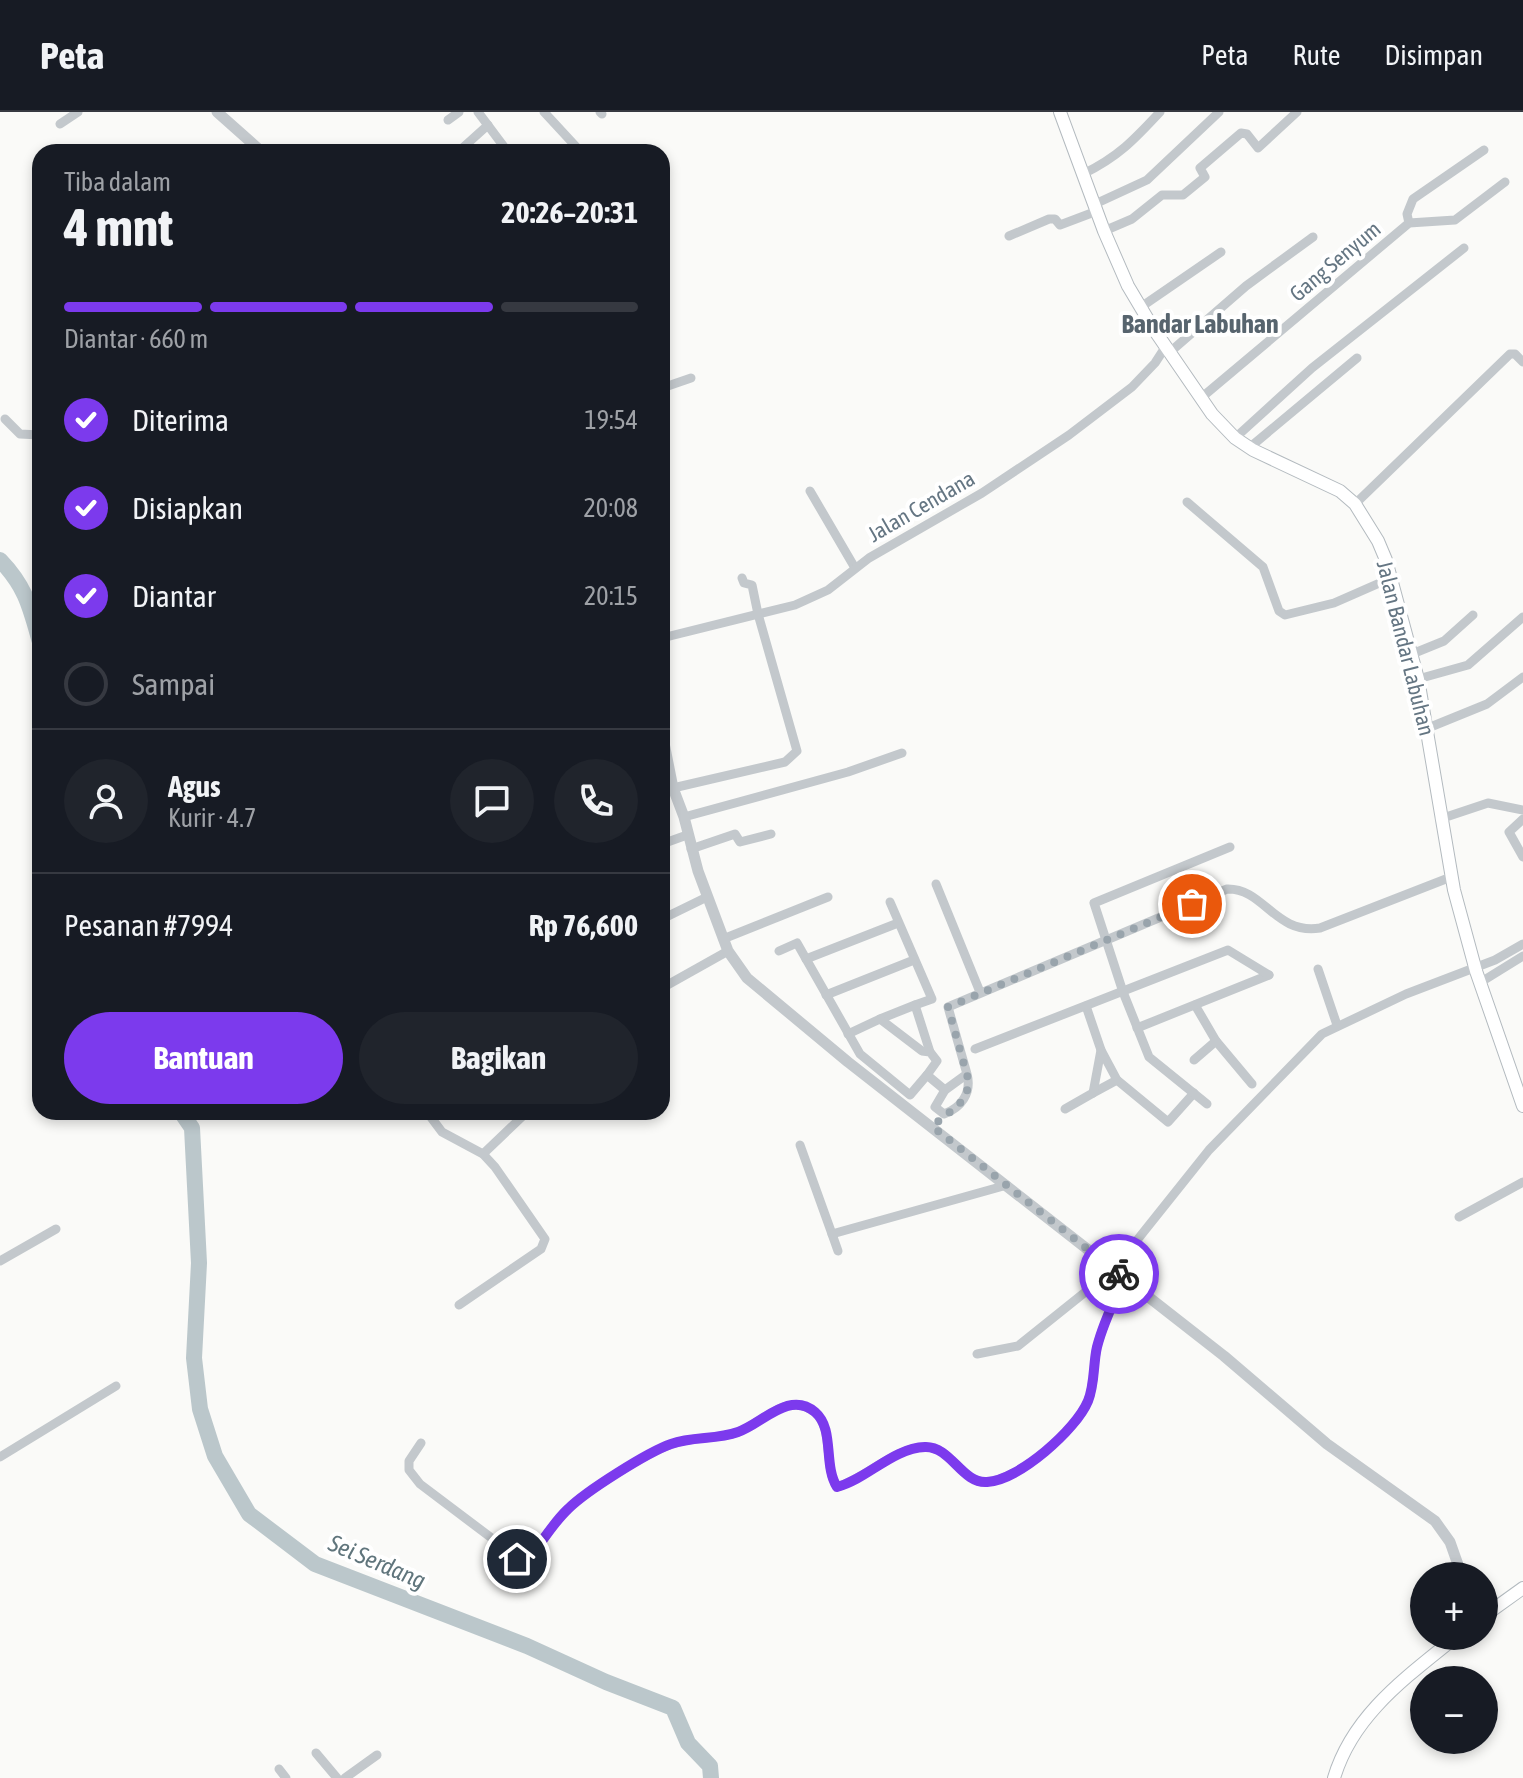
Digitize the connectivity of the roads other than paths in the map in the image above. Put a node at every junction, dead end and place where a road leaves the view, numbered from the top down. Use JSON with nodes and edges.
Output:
{"nodes":[{"id":1,"x":78,"y":112,"type":"edge"},
{"id":2,"x":217,"y":112,"type":"edge"},
{"id":3,"x":459,"y":112,"type":"edge"},
{"id":4,"x":478,"y":112,"type":"edge"},
{"id":5,"x":544,"y":112,"type":"edge"},
{"id":6,"x":1060,"y":112,"type":"edge"},
{"id":7,"x":1160,"y":112,"type":"edge"},
{"id":8,"x":1219,"y":112,"type":"edge"},
{"id":9,"x":1297,"y":112,"type":"edge"},
{"id":10,"x":448,"y":120,"type":"dead end"},
{"id":11,"x":60,"y":124,"type":"dead end"},
{"id":12,"x":488,"y":125,"type":"junction"},
{"id":13,"x":253,"y":144,"type":"edge"},
{"id":14,"x":467,"y":144,"type":"edge"},
{"id":15,"x":502,"y":144,"type":"edge"},
{"id":16,"x":574,"y":144,"type":"edge"},
{"id":17,"x":1484,"y":150,"type":"dead end"},
{"id":18,"x":1083,"y":174,"type":"junction"},
{"id":19,"x":1505,"y":182,"type":"dead end"},
{"id":20,"x":1096,"y":208,"type":"junction"},
{"id":21,"x":1409,"y":223,"type":"junction"},
{"id":22,"x":1104,"y":231,"type":"junction"},
{"id":23,"x":1009,"y":236,"type":"dead end"},
{"id":24,"x":1313,"y":237,"type":"dead end"},
{"id":25,"x":1464,"y":248,"type":"dead end"},
{"id":26,"x":1221,"y":252,"type":"dead end"},
{"id":27,"x":1141,"y":307,"type":"junction"},
{"id":28,"x":1168,"y":349,"type":"junction"},
{"id":29,"x":1357,"y":358,"type":"dead end"},
{"id":30,"x":1523,"y":362,"type":"edge"},
{"id":31,"x":691,"y":378,"type":"dead end"},
{"id":32,"x":670,"y":385,"type":"edge"},
{"id":33,"x":1201,"y":398,"type":"junction"},
{"id":34,"x":5,"y":419,"type":"dead end"},
{"id":35,"x":32,"y":435,"type":"edge"},
{"id":36,"x":1235,"y":438,"type":"junction"},
{"id":37,"x":1249,"y":448,"type":"junction"},
{"id":38,"x":810,"y":491,"type":"dead end"},
{"id":39,"x":1187,"y":502,"type":"dead end"},
{"id":40,"x":1355,"y":504,"type":"junction"},
{"id":41,"x":855,"y":568,"type":"junction"},
{"id":42,"x":742,"y":578,"type":"dead end"},
{"id":43,"x":1391,"y":578,"type":"junction"},
{"id":44,"x":758,"y":614,"type":"junction"},
{"id":45,"x":1473,"y":615,"type":"dead end"},
{"id":46,"x":1523,"y":617,"type":"edge"},
{"id":47,"x":670,"y":636,"type":"edge"},
{"id":48,"x":1412,"y":654,"type":"junction"},
{"id":49,"x":1523,"y":677,"type":"edge"},
{"id":50,"x":1418,"y":679,"type":"junction"},
{"id":51,"x":1428,"y":728,"type":"junction"},
{"id":52,"x":902,"y":753,"type":"dead end"},
{"id":53,"x":670,"y":773,"type":"edge"},
{"id":54,"x":673,"y":788,"type":"junction"},
{"id":55,"x":1523,"y":810,"type":"edge"},
{"id":56,"x":684,"y":817,"type":"junction"},
{"id":57,"x":1440,"y":819,"type":"junction"},
{"id":58,"x":1523,"y":819,"type":"edge"},
{"id":59,"x":771,"y":834,"type":"dead end"},
{"id":60,"x":687,"y":835,"type":"junction"},
{"id":61,"x":670,"y":841,"type":"edge"},
{"id":62,"x":1230,"y":847,"type":"dead end"},
{"id":63,"x":691,"y":849,"type":"junction"},
{"id":64,"x":1523,"y":857,"type":"edge"},
{"id":65,"x":1451,"y":877,"type":"junction"},
{"id":66,"x":936,"y":884,"type":"dead end"},
{"id":67,"x":707,"y":897,"type":"junction"},
{"id":68,"x":828,"y":897,"type":"dead end"},
{"id":69,"x":890,"y":902,"type":"dead end"},
{"id":70,"x":670,"y":915,"type":"edge"},
{"id":71,"x":898,"y":923,"type":"junction"},
{"id":72,"x":1106,"y":939,"type":"junction"},
{"id":73,"x":726,"y":945,"type":"junction"},
{"id":74,"x":779,"y":951,"type":"dead end"},
{"id":75,"x":1522,"y":951,"type":"edge"},
{"id":76,"x":806,"y":959,"type":"junction"},
{"id":77,"x":914,"y":960,"type":"junction"},
{"id":78,"x":1476,"y":967,"type":"junction"},
{"id":79,"x":1318,"y":969,"type":"dead end"},
{"id":80,"x":1481,"y":982,"type":"junction"},
{"id":81,"x":670,"y":983,"type":"edge"},
{"id":82,"x":980,"y":992,"type":"junction"},
{"id":83,"x":1123,"y":992,"type":"junction"},
{"id":84,"x":826,"y":995,"type":"junction"},
{"id":85,"x":915,"y":1005,"type":"junction"},
{"id":86,"x":1195,"y":1005,"type":"junction"},
{"id":87,"x":1086,"y":1006,"type":"junction"},
{"id":88,"x":880,"y":1019,"type":"junction"},
{"id":89,"x":1337,"y":1025,"type":"junction"},
{"id":90,"x":1137,"y":1028,"type":"junction"},
{"id":91,"x":848,"y":1034,"type":"junction"},
{"id":92,"x":1216,"y":1041,"type":"junction"},
{"id":93,"x":975,"y":1049,"type":"dead end"},
{"id":94,"x":1101,"y":1050,"type":"junction"},
{"id":95,"x":930,"y":1052,"type":"junction"},
{"id":96,"x":1194,"y":1060,"type":"dead end"},
{"id":97,"x":967,"y":1074,"type":"junction"},
{"id":98,"x":927,"y":1075,"type":"junction"},
{"id":99,"x":1117,"y":1080,"type":"junction"},
{"id":100,"x":1252,"y":1084,"type":"dead end"},
{"id":101,"x":945,"y":1090,"type":"junction"},
{"id":102,"x":1093,"y":1093,"type":"junction"},
{"id":103,"x":1194,"y":1093,"type":"junction"},
{"id":104,"x":1207,"y":1104,"type":"dead end"},
{"id":105,"x":1523,"y":1106,"type":"edge"},
{"id":106,"x":935,"y":1107,"type":"junction"},
{"id":107,"x":1065,"y":1109,"type":"dead end"},
{"id":108,"x":944,"y":1114,"type":"junction"},
{"id":109,"x":433,"y":1120,"type":"edge"},
{"id":110,"x":519,"y":1120,"type":"edge"},
{"id":111,"x":928,"y":1124,"type":"junction"},
{"id":112,"x":800,"y":1145,"type":"dead end"},
{"id":113,"x":483,"y":1154,"type":"junction"},
{"id":114,"x":1523,"y":1182,"type":"edge"},
{"id":115,"x":1007,"y":1185,"type":"junction"},
{"id":116,"x":1459,"y":1217,"type":"dead end"},
{"id":117,"x":56,"y":1229,"type":"dead end"},
{"id":118,"x":832,"y":1234,"type":"junction"},
{"id":119,"x":838,"y":1251,"type":"dead end"},
{"id":120,"x":0,"y":1261,"type":"edge"},
{"id":121,"x":1114,"y":1269,"type":"junction"},
{"id":122,"x":1124,"y":1279,"type":"junction"},
{"id":123,"x":459,"y":1305,"type":"dead end"},
{"id":124,"x":977,"y":1354,"type":"dead end"},
{"id":125,"x":116,"y":1386,"type":"dead end"},
{"id":126,"x":421,"y":1443,"type":"dead end"},
{"id":127,"x":0,"y":1457,"type":"edge"},
{"id":128,"x":1457,"y":1562,"type":"edge"},
{"id":129,"x":1523,"y":1588,"type":"edge"},
{"id":130,"x":1498,"y":1606,"type":"edge"},
{"id":131,"x":1440,"y":1650,"type":"edge"},
{"id":132,"x":316,"y":1753,"type":"dead end"},
{"id":133,"x":377,"y":1755,"type":"dead end"},
{"id":134,"x":279,"y":1769,"type":"dead end"},
{"id":135,"x":357,"y":1769,"type":"junction"},
{"id":136,"x":286,"y":1778,"type":"edge"},
{"id":137,"x":337,"y":1778,"type":"edge"},
{"id":138,"x":345,"y":1778,"type":"edge"},
{"id":139,"x":365,"y":1778,"type":"edge"},
{"id":140,"x":1334,"y":1778,"type":"edge"}],
"edges":[{"from":1,"to":11,"type":"street"},
{"from":2,"to":13,"type":"street"},
{"from":3,"to":10,"type":"street"},
{"from":4,"to":12,"type":"street"},
{"from":5,"to":16,"type":"street"},
{"from":6,"to":18,"type":"main road","name":"Jalan Bandar Labuhan"},
{"from":7,"to":18,"type":"street"},
{"from":8,"to":20,"type":"street"},
{"from":9,"to":22,"type":"street"},
{"from":12,"to":14,"type":"street"},
{"from":12,"to":15,"type":"street"},
{"from":17,"to":21,"type":"street"},
{"from":18,"to":20,"type":"main road","name":"Jalan Bandar Labuhan"},
{"from":19,"to":21,"type":"street","name":"Gang Senyum"},
{"from":20,"to":22,"type":"main road","name":"Jalan Bandar Labuhan"},
{"from":20,"to":23,"type":"street"},
{"from":21,"to":33,"type":"street","name":"Gang Senyum"},
{"from":22,"to":27,"type":"main road","name":"Jalan Bandar Labuhan"},
{"from":24,"to":28,"type":"street","name":"Jalan Cendana"},
{"from":25,"to":36,"type":"street"},
{"from":26,"to":27,"type":"street"},
{"from":27,"to":28,"type":"main road","name":"Jalan Bandar Labuhan"},
{"from":28,"to":33,"type":"main road","name":"Jalan Bandar Labuhan"},
{"from":28,"to":41,"type":"street","name":"Jalan Cendana"},
{"from":29,"to":37,"type":"street"},
{"from":30,"to":40,"type":"street"},
{"from":31,"to":32,"type":"street"},
{"from":33,"to":36,"type":"main road","name":"Jalan Bandar Labuhan"},
{"from":34,"to":35,"type":"street"},
{"from":36,"to":37,"type":"main road","name":"Jalan Bandar Labuhan"},
{"from":37,"to":40,"type":"main road","name":"Jalan Bandar Labuhan"},
{"from":38,"to":41,"type":"street"},
{"from":39,"to":43,"type":"street"},
{"from":40,"to":43,"type":"main road","name":"Jalan Bandar Labuhan"},
{"from":41,"to":44,"type":"street","name":"Jalan Cendana"},
{"from":42,"to":44,"type":"street"},
{"from":43,"to":48,"type":"main road","name":"Jalan Bandar Labuhan"},
{"from":44,"to":47,"type":"street","name":"Jalan Cendana"},
{"from":44,"to":54,"type":"street"},
{"from":45,"to":48,"type":"street"},
{"from":46,"to":50,"type":"street"},
{"from":48,"to":50,"type":"main road","name":"Jalan Bandar Labuhan"},
{"from":49,"to":51,"type":"street"},
{"from":50,"to":51,"type":"main road","name":"Jalan Bandar Labuhan"},
{"from":51,"to":57,"type":"main road","name":"Jalan Bandar Labuhan"},
{"from":52,"to":56,"type":"street"},
{"from":53,"to":54,"type":"street"},
{"from":54,"to":56,"type":"street"},
{"from":55,"to":57,"type":"street"},
{"from":56,"to":60,"type":"street"},
{"from":57,"to":65,"type":"main road","name":"Jalan Bandar Labuhan"},
{"from":58,"to":64,"type":"street"},
{"from":59,"to":63,"type":"street"},
{"from":60,"to":61,"type":"street"},
{"from":60,"to":63,"type":"street"},
{"from":62,"to":72,"type":"street"},
{"from":63,"to":67,"type":"street"},
{"from":65,"to":72,"type":"street"},
{"from":65,"to":78,"type":"main road","name":"Jalan Bandar Labuhan"},
{"from":66,"to":82,"type":"street"},
{"from":67,"to":70,"type":"street"},
{"from":67,"to":73,"type":"street"},
{"from":68,"to":73,"type":"street"},
{"from":69,"to":71,"type":"street"},
{"from":71,"to":76,"type":"street"},
{"from":71,"to":77,"type":"street"},
{"from":72,"to":82,"type":"street"},
{"from":72,"to":83,"type":"street"},
{"from":73,"to":81,"type":"street"},
{"from":73,"to":111,"type":"street"},
{"from":74,"to":76,"type":"street"},
{"from":75,"to":78,"type":"street"},
{"from":75,"to":80,"type":"street"},
{"from":76,"to":84,"type":"street"},
{"from":77,"to":84,"type":"street"},
{"from":77,"to":85,"type":"street"},
{"from":78,"to":80,"type":"main road","name":"Jalan Bandar Labuhan"},
{"from":78,"to":89,"type":"street"},
{"from":79,"to":89,"type":"street"},
{"from":80,"to":105,"type":"main road","name":"Jalan Bandar Labuhan"},
{"from":82,"to":97,"type":"street"},
{"from":83,"to":86,"type":"street"},
{"from":83,"to":87,"type":"street"},
{"from":83,"to":90,"type":"street"},
{"from":84,"to":91,"type":"street"},
{"from":85,"to":88,"type":"street"},
{"from":85,"to":95,"type":"street"},
{"from":86,"to":90,"type":"street"},
{"from":86,"to":92,"type":"street"},
{"from":87,"to":93,"type":"street"},
{"from":87,"to":94,"type":"street"},
{"from":88,"to":91,"type":"street"},
{"from":88,"to":95,"type":"street"},
{"from":89,"to":121,"type":"street"},
{"from":90,"to":103,"type":"street"},
{"from":91,"to":98,"type":"street"},
{"from":92,"to":96,"type":"street"},
{"from":92,"to":100,"type":"street"},
{"from":94,"to":99,"type":"street"},
{"from":94,"to":102,"type":"street"},
{"from":95,"to":98,"type":"street"},
{"from":97,"to":101,"type":"street"},
{"from":97,"to":108,"type":"street"},
{"from":98,"to":101,"type":"street"},
{"from":99,"to":102,"type":"street"},
{"from":99,"to":103,"type":"street"},
{"from":101,"to":106,"type":"street"},
{"from":102,"to":107,"type":"street"},
{"from":103,"to":104,"type":"street"},
{"from":106,"to":108,"type":"street"},
{"from":106,"to":111,"type":"street"},
{"from":108,"to":111,"type":"street"},
{"from":109,"to":113,"type":"street"},
{"from":110,"to":113,"type":"street"},
{"from":111,"to":115,"type":"street"},
{"from":112,"to":118,"type":"street"},
{"from":113,"to":123,"type":"street"},
{"from":114,"to":116,"type":"street"},
{"from":115,"to":118,"type":"street"},
{"from":115,"to":121,"type":"street"},
{"from":117,"to":120,"type":"street"},
{"from":118,"to":119,"type":"street"},
{"from":121,"to":122,"type":"street"},
{"from":121,"to":124,"type":"street"},
{"from":122,"to":126,"type":"street"},
{"from":122,"to":128,"type":"street"},
{"from":125,"to":127,"type":"street"},
{"from":129,"to":130,"type":"main road"},
{"from":131,"to":140,"type":"main road"},
{"from":132,"to":137,"type":"street"},
{"from":133,"to":135,"type":"street"},
{"from":134,"to":136,"type":"street"},
{"from":135,"to":138,"type":"street"},
{"from":135,"to":139,"type":"street"}]}
